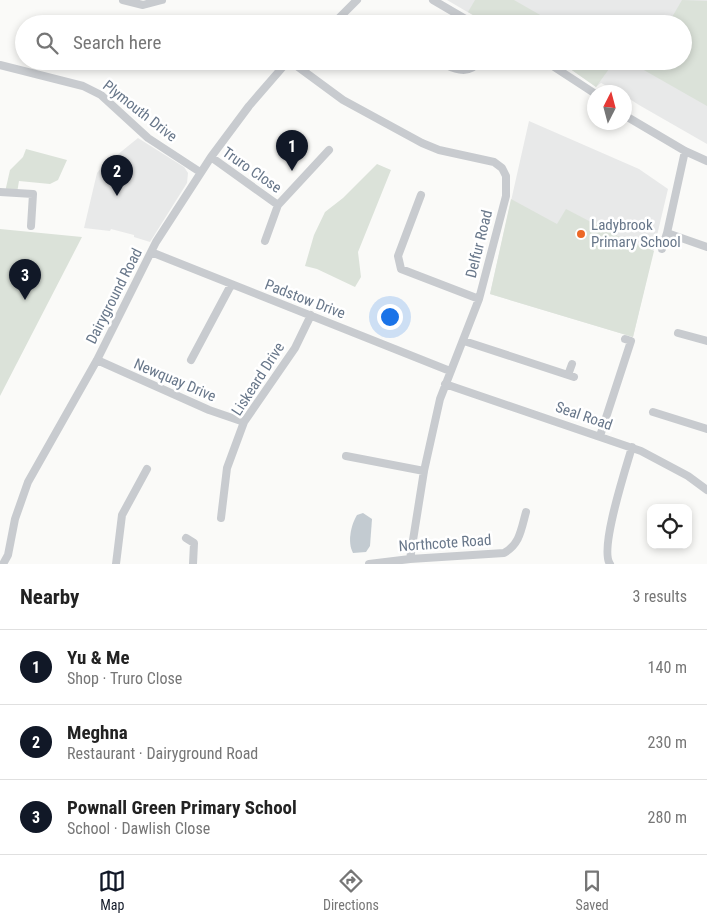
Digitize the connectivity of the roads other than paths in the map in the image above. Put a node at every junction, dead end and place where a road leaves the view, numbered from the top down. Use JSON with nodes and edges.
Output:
{"nodes":[{"id":1,"x":123,"y":0,"type":"edge"},
{"id":2,"x":162,"y":0,"type":"edge"},
{"id":3,"x":357,"y":0,"type":"edge"},
{"id":4,"x":433,"y":0,"type":"edge"},
{"id":5,"x":342,"y":15,"type":"edge"},
{"id":6,"x":459,"y":15,"type":"edge"},
{"id":7,"x":1,"y":68,"type":"edge"},
{"id":8,"x":281,"y":70,"type":"edge"},
{"id":9,"x":301,"y":70,"type":"edge"},
{"id":10,"x":559,"y":70,"type":"edge"},
{"id":11,"x":587,"y":88,"type":"edge"},
{"id":12,"x":632,"y":120,"type":"edge"},
{"id":13,"x":329,"y":150,"type":"dead end"},
{"id":14,"x":684,"y":151,"type":"junction"},
{"id":15,"x":211,"y":157,"type":"junction"},
{"id":16,"x":707,"y":161,"type":"edge"},
{"id":17,"x":200,"y":172,"type":"junction"},
{"id":18,"x":0,"y":192,"type":"edge"},
{"id":19,"x":421,"y":195,"type":"dead end"},
{"id":20,"x":278,"y":205,"type":"junction"},
{"id":21,"x":31,"y":226,"type":"dead end"},
{"id":22,"x":667,"y":233,"type":"junction"},
{"id":23,"x":265,"y":241,"type":"dead end"},
{"id":24,"x":707,"y":247,"type":"edge"},
{"id":25,"x":662,"y":249,"type":"dead end"},
{"id":26,"x":151,"y":252,"type":"junction"},
{"id":27,"x":231,"y":285,"type":"junction"},
{"id":28,"x":479,"y":299,"type":"junction"},
{"id":29,"x":311,"y":315,"type":"junction"},
{"id":30,"x":678,"y":333,"type":"dead end"},
{"id":31,"x":625,"y":339,"type":"dead end"},
{"id":32,"x":464,"y":341,"type":"junction"},
{"id":33,"x":707,"y":342,"type":"edge"},
{"id":34,"x":97,"y":360,"type":"junction"},
{"id":35,"x":191,"y":360,"type":"dead end"},
{"id":36,"x":572,"y":364,"type":"dead end"},
{"id":37,"x":450,"y":371,"type":"junction"},
{"id":38,"x":445,"y":384,"type":"junction"},
{"id":39,"x":654,"y":412,"type":"dead end"},
{"id":40,"x":244,"y":422,"type":"junction"},
{"id":41,"x":707,"y":429,"type":"edge"},
{"id":42,"x":600,"y":436,"type":"junction"},
{"id":43,"x":632,"y":447,"type":"junction"},
{"id":44,"x":346,"y":456,"type":"dead end"},
{"id":45,"x":147,"y":468,"type":"dead end"},
{"id":46,"x":424,"y":471,"type":"junction"},
{"id":47,"x":707,"y":490,"type":"edge"},
{"id":48,"x":526,"y":512,"type":"dead end"},
{"id":49,"x":221,"y":518,"type":"dead end"},
{"id":50,"x":186,"y":538,"type":"dead end"},
{"id":51,"x":410,"y":559,"type":"junction"},
{"id":52,"x":4,"y":564,"type":"edge"},
{"id":53,"x":116,"y":564,"type":"edge"},
{"id":54,"x":193,"y":564,"type":"edge"},
{"id":55,"x":369,"y":564,"type":"edge"},
{"id":56,"x":610,"y":564,"type":"edge"}],
"edges":[{"from":1,"to":2,"type":"street"},
{"from":3,"to":5,"type":"street"},
{"from":4,"to":6,"type":"street"},
{"from":7,"to":17,"type":"street","name":"Plymouth Drive"},
{"from":8,"to":15,"type":"street","name":"Dairyground Road"},
{"from":9,"to":28,"type":"street","name":"Delfur Road"},
{"from":10,"to":11,"type":"street"},
{"from":12,"to":14,"type":"street"},
{"from":13,"to":20,"type":"street","name":"Truro Close"},
{"from":14,"to":16,"type":"street"},
{"from":14,"to":22,"type":"street"},
{"from":15,"to":17,"type":"street","name":"Dairyground Road"},
{"from":15,"to":20,"type":"street","name":"Truro Close"},
{"from":17,"to":26,"type":"street","name":"Dairyground Road"},
{"from":18,"to":21,"type":"street"},
{"from":19,"to":28,"type":"street"},
{"from":20,"to":23,"type":"street","name":"Truro Close"},
{"from":22,"to":24,"type":"street"},
{"from":22,"to":25,"type":"street"},
{"from":26,"to":27,"type":"street","name":"Padstow Drive"},
{"from":26,"to":34,"type":"street","name":"Dairyground Road"},
{"from":27,"to":29,"type":"street","name":"Padstow Drive"},
{"from":27,"to":35,"type":"street"},
{"from":28,"to":32,"type":"street","name":"Delfur Road"},
{"from":29,"to":37,"type":"street","name":"Padstow Drive"},
{"from":29,"to":40,"type":"street","name":"Liskeard Drive"},
{"from":30,"to":33,"type":"street"},
{"from":31,"to":42,"type":"street"},
{"from":32,"to":36,"type":"street"},
{"from":32,"to":37,"type":"street","name":"Delfur Road"},
{"from":34,"to":40,"type":"street","name":"Newquay Drive"},
{"from":34,"to":52,"type":"street","name":"Dairyground Road"},
{"from":37,"to":38,"type":"street","name":"Delfur Road"},
{"from":38,"to":42,"type":"street","name":"Seal Road"},
{"from":38,"to":46,"type":"street","name":"Delfur Road"},
{"from":39,"to":41,"type":"street"},
{"from":40,"to":49,"type":"street","name":"Liskeard Drive"},
{"from":42,"to":43,"type":"street","name":"Seal Road"},
{"from":43,"to":47,"type":"street","name":"Seal Road"},
{"from":43,"to":56,"type":"street"},
{"from":44,"to":46,"type":"street"},
{"from":45,"to":53,"type":"street"},
{"from":46,"to":51,"type":"street","name":"Delfur Road"},
{"from":48,"to":51,"type":"street","name":"Northcote Road"},
{"from":50,"to":54,"type":"street"},
{"from":51,"to":55,"type":"street","name":"Northcote Road"}]}
